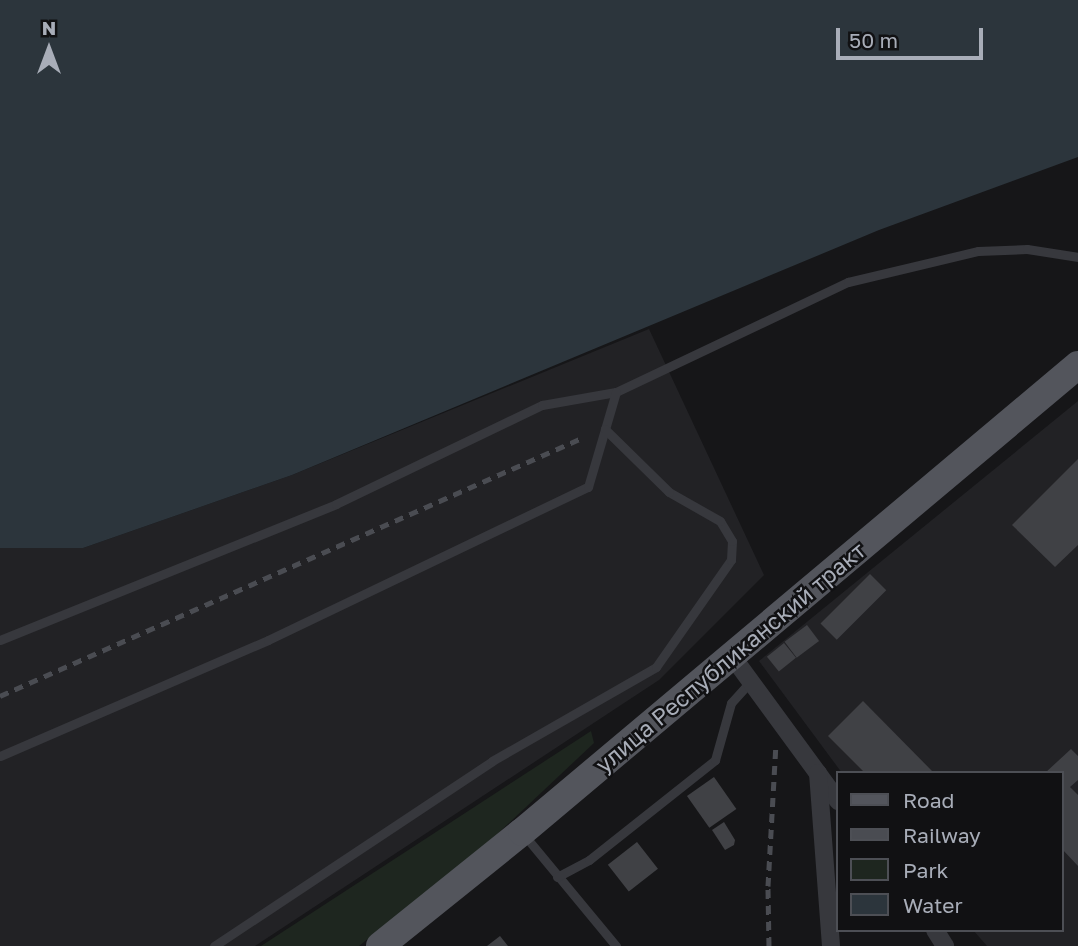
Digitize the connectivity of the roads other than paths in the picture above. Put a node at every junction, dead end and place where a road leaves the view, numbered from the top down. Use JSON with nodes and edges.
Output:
{"nodes":[{"id":1,"x":1076,"y":254,"type":"edge"},
{"id":2,"x":1078,"y":365,"type":"edge"},
{"id":3,"x":616,"y":392,"type":"junction"},
{"id":4,"x":605,"y":429,"type":"junction"},
{"id":5,"x":0,"y":640,"type":"edge"},
{"id":6,"x":732,"y":656,"type":"junction"},
{"id":7,"x":751,"y":681,"type":"junction"},
{"id":8,"x":0,"y":756,"type":"edge"},
{"id":9,"x":818,"y":773,"type":"junction"},
{"id":10,"x":836,"y":798,"type":"edge"},
{"id":11,"x":522,"y":832,"type":"junction"},
{"id":12,"x":557,"y":877,"type":"junction"},
{"id":13,"x":214,"y":946,"type":"edge"},
{"id":14,"x":380,"y":946,"type":"edge"},
{"id":15,"x":616,"y":946,"type":"edge"},
{"id":16,"x":831,"y":946,"type":"edge"}],
"edges":[{"from":1,"to":3,"type":"lane"},
{"from":2,"to":6,"type":"main road","name":"улица Республиканский тракт"},
{"from":3,"to":4,"type":"lane"},
{"from":3,"to":5,"type":"lane"},
{"from":4,"to":8,"type":"lane"},
{"from":4,"to":13,"type":"lane"},
{"from":6,"to":7,"type":"street"},
{"from":6,"to":11,"type":"main road","name":"улица Республиканский тракт"},
{"from":7,"to":9,"type":"street"},
{"from":7,"to":12,"type":"lane"},
{"from":9,"to":10,"type":"street"},
{"from":9,"to":16,"type":"street"},
{"from":11,"to":12,"type":"lane"},
{"from":11,"to":14,"type":"main road","name":"улица Республиканский тракт"},
{"from":12,"to":15,"type":"lane"}]}
